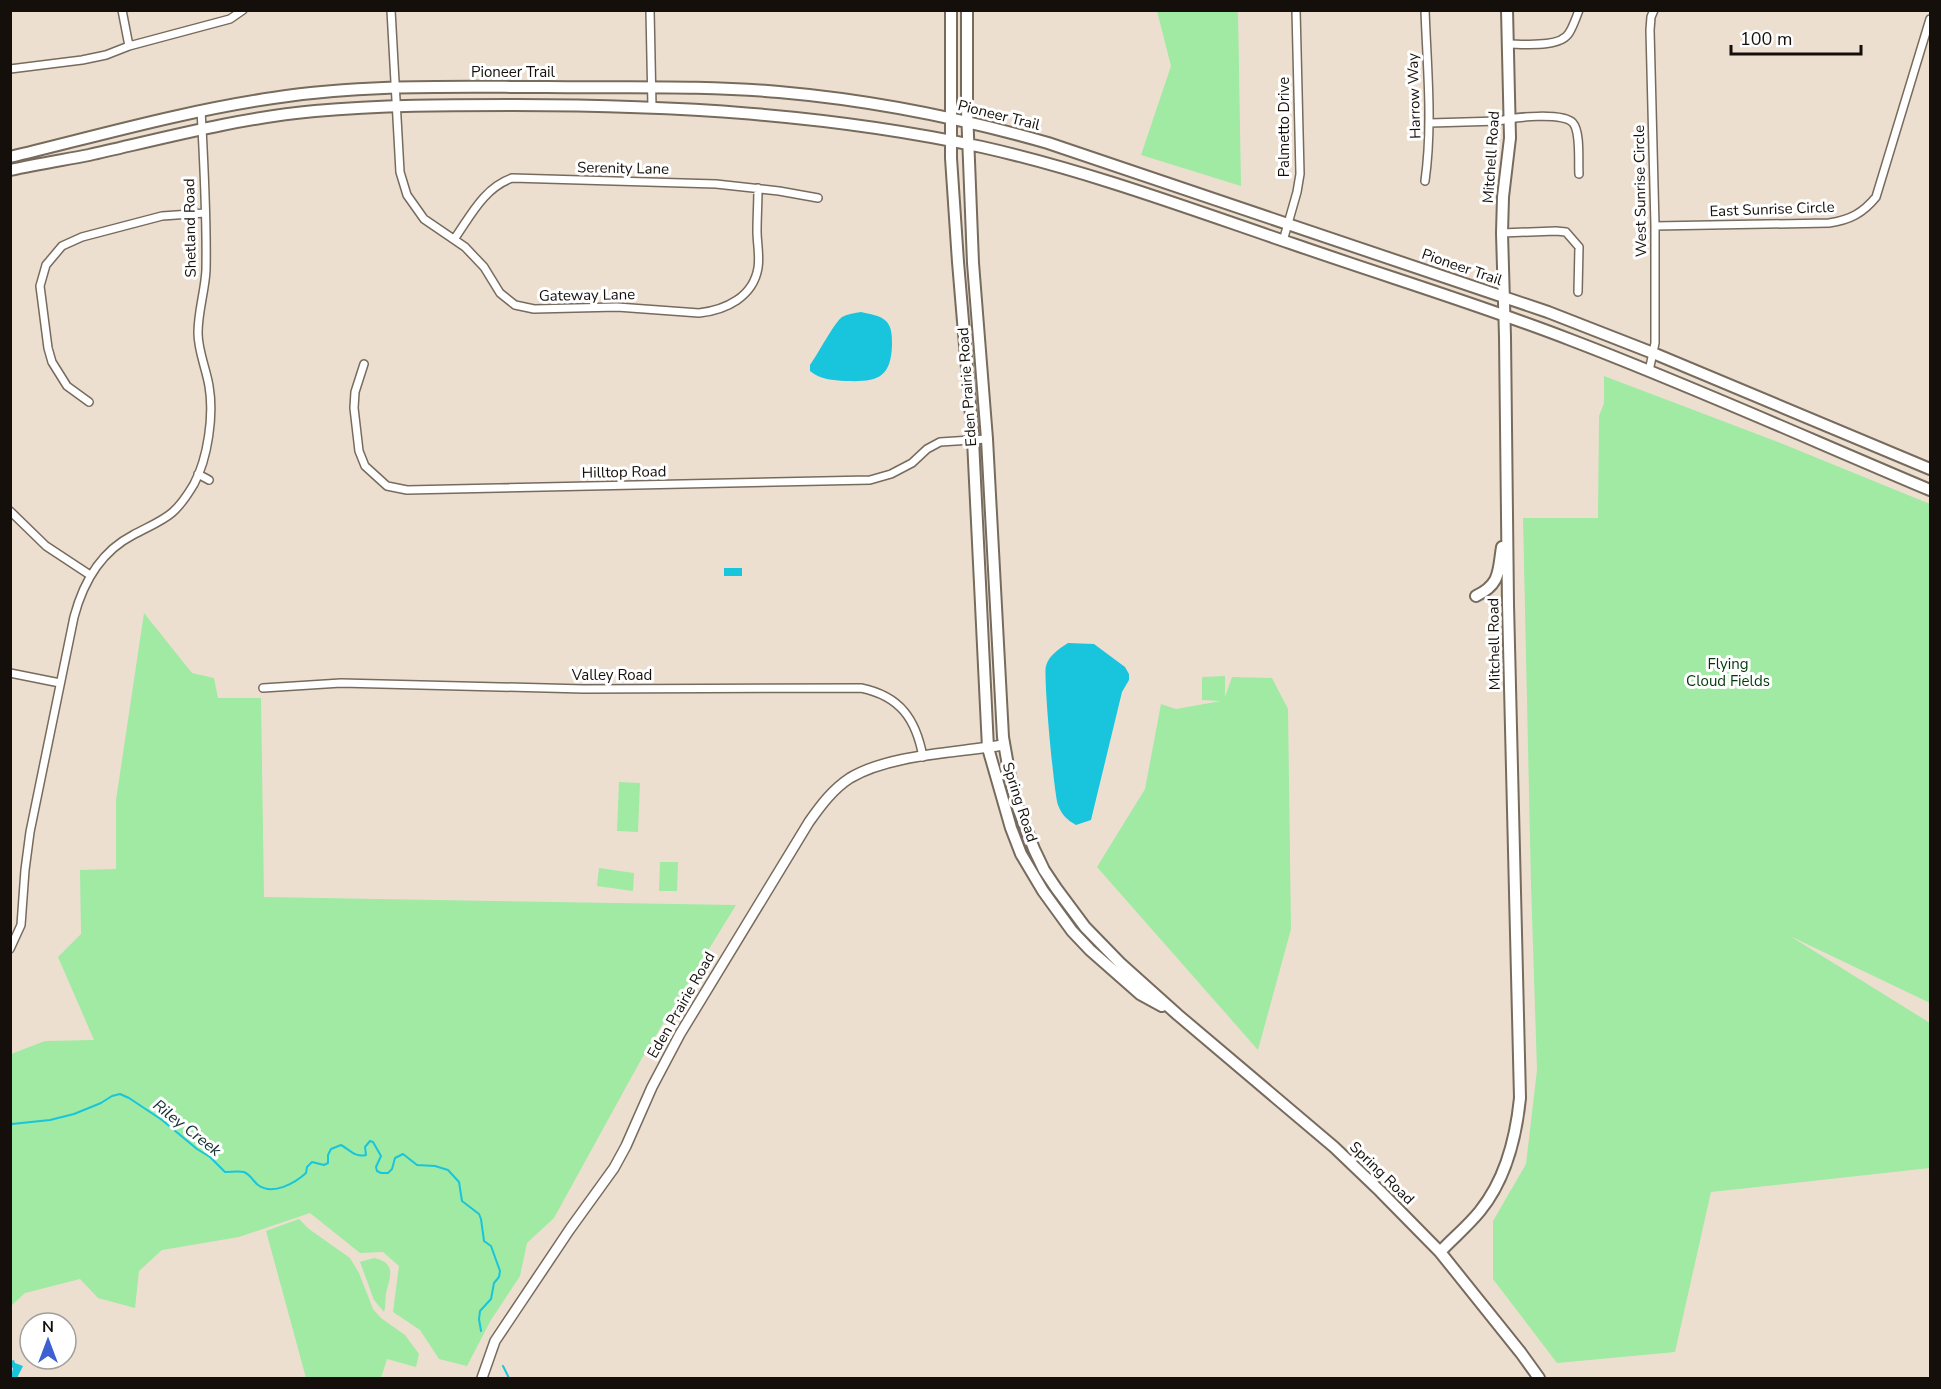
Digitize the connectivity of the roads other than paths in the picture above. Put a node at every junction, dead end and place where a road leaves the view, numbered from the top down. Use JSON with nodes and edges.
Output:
{"nodes":[{"id":1,"x":122,"y":10,"type":"edge"},
{"id":2,"x":243,"y":10,"type":"edge"},
{"id":3,"x":391,"y":10,"type":"edge"},
{"id":4,"x":650,"y":10,"type":"edge"},
{"id":5,"x":951,"y":10,"type":"edge"},
{"id":6,"x":967,"y":10,"type":"edge"},
{"id":7,"x":1296,"y":10,"type":"edge"},
{"id":8,"x":1425,"y":10,"type":"edge"},
{"id":9,"x":1507,"y":10,"type":"edge"},
{"id":10,"x":1579,"y":10,"type":"edge"},
{"id":11,"x":1654,"y":10,"type":"edge"},
{"id":12,"x":1930,"y":19,"type":"edge"},
{"id":13,"x":1508,"y":44,"type":"junction"},
{"id":14,"x":129,"y":46,"type":"junction"},
{"id":15,"x":10,"y":69,"type":"edge"},
{"id":16,"x":395,"y":87,"type":"junction"},
{"id":17,"x":651,"y":87,"type":"junction"},
{"id":18,"x":396,"y":105,"type":"junction"},
{"id":19,"x":652,"y":107,"type":"junction"},
{"id":20,"x":201,"y":110,"type":"junction"},
{"id":21,"x":951,"y":118,"type":"junction"},
{"id":22,"x":1509,"y":118,"type":"junction"},
{"id":23,"x":967,"y":122,"type":"junction"},
{"id":24,"x":1430,"y":123,"type":"junction"},
{"id":25,"x":202,"y":128,"type":"junction"},
{"id":26,"x":950,"y":141,"type":"junction"},
{"id":27,"x":968,"y":145,"type":"junction"},
{"id":28,"x":10,"y":158,"type":"edge"},
{"id":29,"x":10,"y":170,"type":"edge"},
{"id":30,"x":1578,"y":174,"type":"dead end"},
{"id":31,"x":1425,"y":180,"type":"dead end"},
{"id":32,"x":758,"y":188,"type":"junction"},
{"id":33,"x":818,"y":198,"type":"dead end"},
{"id":34,"x":205,"y":213,"type":"junction"},
{"id":35,"x":1288,"y":223,"type":"junction"},
{"id":36,"x":1655,"y":226,"type":"junction"},
{"id":37,"x":1502,"y":233,"type":"junction"},
{"id":38,"x":455,"y":238,"type":"junction"},
{"id":39,"x":1283,"y":241,"type":"junction"},
{"id":40,"x":1578,"y":292,"type":"dead end"},
{"id":41,"x":1503,"y":296,"type":"junction"},
{"id":42,"x":1505,"y":317,"type":"junction"},
{"id":43,"x":1653,"y":353,"type":"junction"},
{"id":44,"x":364,"y":364,"type":"dead end"},
{"id":45,"x":1649,"y":371,"type":"junction"},
{"id":46,"x":89,"y":402,"type":"dead end"},
{"id":47,"x":987,"y":439,"type":"junction"},
{"id":48,"x":973,"y":440,"type":"junction"},
{"id":49,"x":1930,"y":469,"type":"edge"},
{"id":50,"x":198,"y":474,"type":"junction"},
{"id":51,"x":209,"y":480,"type":"dead end"},
{"id":52,"x":1930,"y":490,"type":"edge"},
{"id":53,"x":10,"y":511,"type":"edge"},
{"id":54,"x":1506,"y":523,"type":"junction"},
{"id":55,"x":90,"y":575,"type":"junction"},
{"id":56,"x":1476,"y":596,"type":"dead end"},
{"id":57,"x":10,"y":673,"type":"edge"},
{"id":58,"x":60,"y":683,"type":"junction"},
{"id":59,"x":263,"y":688,"type":"dead end"},
{"id":60,"x":1003,"y":745,"type":"junction"},
{"id":61,"x":988,"y":748,"type":"junction"},
{"id":62,"x":923,"y":757,"type":"junction"},
{"id":63,"x":10,"y":949,"type":"edge"},
{"id":64,"x":1178,"y":1015,"type":"junction"},
{"id":65,"x":1440,"y":1252,"type":"junction"},
{"id":66,"x":482,"y":1378,"type":"edge"},
{"id":67,"x":1539,"y":1378,"type":"edge"}],
"edges":[{"from":1,"to":14,"type":"street"},
{"from":2,"to":14,"type":"street"},
{"from":3,"to":16,"type":"street","name":"Gateway Lane"},
{"from":4,"to":17,"type":"street"},
{"from":5,"to":21,"type":"main road","name":"Eden Prairie Road"},
{"from":6,"to":23,"type":"main road","name":"Eden Prairie Road"},
{"from":7,"to":35,"type":"street","name":"Palmetto Drive"},
{"from":8,"to":24,"type":"street","name":"Harrow Way"},
{"from":9,"to":13,"type":"main road","name":"Mitchell Road"},
{"from":10,"to":13,"type":"street"},
{"from":11,"to":36,"type":"street","name":"West Sunrise Circle"},
{"from":12,"to":36,"type":"street","name":"East Sunrise Circle"},
{"from":13,"to":22,"type":"main road","name":"Mitchell Road"},
{"from":14,"to":15,"type":"street"},
{"from":16,"to":17,"type":"main road","name":"Pioneer Trail"},
{"from":16,"to":18,"type":"street","name":"Gateway Lane"},
{"from":16,"to":20,"type":"main road","name":"Pioneer Trail"},
{"from":17,"to":19,"type":"street"},
{"from":17,"to":21,"type":"main road","name":"Pioneer Trail"},
{"from":18,"to":19,"type":"main road"},
{"from":18,"to":25,"type":"main road"},
{"from":18,"to":38,"type":"street","name":"Gateway Lane"},
{"from":19,"to":26,"type":"main road"},
{"from":20,"to":25,"type":"street","name":"Shetland Road"},
{"from":20,"to":28,"type":"main road","name":"Pioneer Trail"},
{"from":21,"to":23,"type":"main road","name":"Pioneer Trail"},
{"from":21,"to":26,"type":"main road","name":"Eden Prairie Road"},
{"from":22,"to":24,"type":"street"},
{"from":22,"to":30,"type":"street"},
{"from":22,"to":37,"type":"main road","name":"Mitchell Road"},
{"from":23,"to":27,"type":"main road","name":"Eden Prairie Road"},
{"from":23,"to":35,"type":"main road","name":"Pioneer Trail"},
{"from":24,"to":31,"type":"street","name":"Harrow Way"},
{"from":25,"to":29,"type":"main road"},
{"from":25,"to":34,"type":"street","name":"Shetland Road"},
{"from":26,"to":27,"type":"main road"},
{"from":26,"to":48,"type":"main road","name":"Eden Prairie Road"},
{"from":27,"to":39,"type":"main road"},
{"from":27,"to":47,"type":"main road","name":"Eden Prairie Road"},
{"from":32,"to":33,"type":"street","name":"Serenity Lane"},
{"from":32,"to":38,"type":"street","name":"Serenity Lane"},
{"from":32,"to":38,"type":"street","name":"Gateway Lane"},
{"from":34,"to":46,"type":"street"},
{"from":34,"to":50,"type":"street","name":"Shetland Road"},
{"from":35,"to":39,"type":"street","name":"Palmetto Drive"},
{"from":35,"to":41,"type":"main road","name":"Pioneer Trail"},
{"from":36,"to":43,"type":"street","name":"West Sunrise Circle"},
{"from":37,"to":40,"type":"street"},
{"from":37,"to":41,"type":"main road","name":"Mitchell Road"},
{"from":39,"to":42,"type":"main road"},
{"from":41,"to":42,"type":"main road","name":"Mitchell Road"},
{"from":41,"to":43,"type":"main road","name":"Pioneer Trail"},
{"from":42,"to":45,"type":"main road"},
{"from":42,"to":54,"type":"main road","name":"Mitchell Road"},
{"from":43,"to":45,"type":"street","name":"West Sunrise Circle"},
{"from":43,"to":49,"type":"main road","name":"Pioneer Trail"},
{"from":44,"to":48,"type":"street","name":"Hilltop Road"},
{"from":45,"to":52,"type":"main road"},
{"from":47,"to":48,"type":"street","name":"Hilltop Road"},
{"from":47,"to":60,"type":"main road","name":"Eden Prairie Road"},
{"from":48,"to":61,"type":"main road","name":"Eden Prairie Road"},
{"from":50,"to":51,"type":"street"},
{"from":50,"to":55,"type":"street","name":"Shetland Road"},
{"from":53,"to":55,"type":"street"},
{"from":54,"to":56,"type":"main road"},
{"from":54,"to":65,"type":"main road","name":"Mitchell Road"},
{"from":55,"to":58,"type":"street","name":"Shetland Road"},
{"from":57,"to":58,"type":"street"},
{"from":58,"to":63,"type":"street","name":"Shetland Road"},
{"from":59,"to":62,"type":"street","name":"Valley Road"},
{"from":60,"to":61,"type":"street","name":"Eden Prairie Road"},
{"from":60,"to":64,"type":"main road","name":"Spring Road"},
{"from":61,"to":62,"type":"street","name":"Eden Prairie Road"},
{"from":61,"to":64,"type":"main road","name":"Spring Road"},
{"from":62,"to":66,"type":"street","name":"Eden Prairie Road"},
{"from":64,"to":65,"type":"main road","name":"Spring Road"},
{"from":65,"to":67,"type":"main road","name":"Spring Road"}]}
